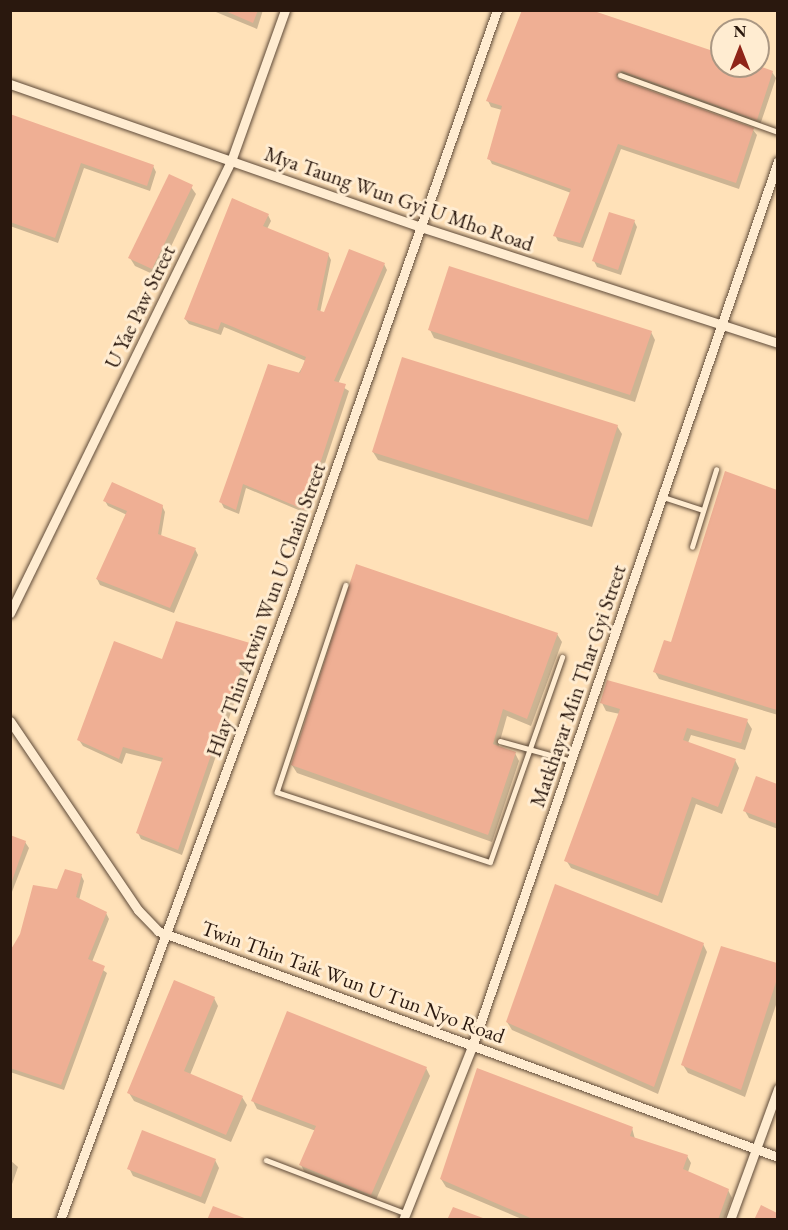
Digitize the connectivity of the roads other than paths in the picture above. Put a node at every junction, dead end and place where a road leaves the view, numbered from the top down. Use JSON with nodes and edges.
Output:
{"nodes":[{"id":1,"x":285,"y":10,"type":"edge"},
{"id":2,"x":497,"y":10,"type":"edge"},
{"id":3,"x":620,"y":75,"type":"dead end"},
{"id":4,"x":10,"y":84,"type":"edge"},
{"id":5,"x":777,"y":132,"type":"edge"},
{"id":6,"x":231,"y":161,"type":"junction"},
{"id":7,"x":777,"y":161,"type":"edge"},
{"id":8,"x":421,"y":227,"type":"junction"},
{"id":9,"x":723,"y":325,"type":"junction"},
{"id":10,"x":777,"y":343,"type":"edge"},
{"id":11,"x":716,"y":470,"type":"dead end"},
{"id":12,"x":663,"y":497,"type":"junction"},
{"id":13,"x":703,"y":510,"type":"junction"},
{"id":14,"x":692,"y":547,"type":"dead end"},
{"id":15,"x":346,"y":585,"type":"dead end"},
{"id":16,"x":10,"y":613,"type":"edge"},
{"id":17,"x":562,"y":657,"type":"dead end"},
{"id":18,"x":10,"y":721,"type":"edge"},
{"id":19,"x":500,"y":741,"type":"dead end"},
{"id":20,"x":527,"y":748,"type":"junction"},
{"id":21,"x":572,"y":761,"type":"junction"},
{"id":22,"x":166,"y":935,"type":"junction"},
{"id":23,"x":474,"y":1044,"type":"junction"},
{"id":24,"x":777,"y":1089,"type":"edge"},
{"id":25,"x":756,"y":1149,"type":"junction"},
{"id":26,"x":777,"y":1157,"type":"edge"},
{"id":27,"x":266,"y":1160,"type":"dead end"},
{"id":28,"x":404,"y":1216,"type":"edge"},
{"id":29,"x":60,"y":1220,"type":"edge"},
{"id":30,"x":730,"y":1220,"type":"edge"}],
"edges":[{"from":1,"to":6,"type":"street","name":"U Yae Paw Street"},
{"from":2,"to":8,"type":"street","name":"Hlay Thin Atwin Wun U Chain Street"},
{"from":3,"to":5,"type":"lane"},
{"from":4,"to":6,"type":"street","name":"Mya Taung Wun Gyi U Mho Road"},
{"from":6,"to":8,"type":"street","name":"Mya Taung Wun Gyi U Mho Road"},
{"from":6,"to":16,"type":"street","name":"U Yae Paw Street"},
{"from":7,"to":9,"type":"street","name":"Matkhayar Min Thar Gyi Street"},
{"from":8,"to":9,"type":"street","name":"Mya Taung Wun Gyi U Mho Road"},
{"from":8,"to":22,"type":"street","name":"Hlay Thin Atwin Wun U Chain Street"},
{"from":9,"to":10,"type":"street","name":"Mya Taung Wun Gyi U Mho Road"},
{"from":9,"to":12,"type":"street","name":"Matkhayar Min Thar Gyi Street"},
{"from":11,"to":13,"type":"lane"},
{"from":12,"to":13,"type":"lane"},
{"from":12,"to":21,"type":"street","name":"Matkhayar Min Thar Gyi Street"},
{"from":13,"to":14,"type":"lane"},
{"from":15,"to":20,"type":"lane"},
{"from":17,"to":20,"type":"lane"},
{"from":18,"to":22,"type":"street","name":"Twin Thin Taik Wun U Tun Nyo Road"},
{"from":19,"to":20,"type":"lane"},
{"from":20,"to":21,"type":"lane"},
{"from":21,"to":23,"type":"street","name":"Matkhayar Min Thar Gyi Street"},
{"from":22,"to":23,"type":"street","name":"Twin Thin Taik Wun U Tun Nyo Road"},
{"from":22,"to":29,"type":"street","name":"Hlay Thin Atwin Wun U Chain Street"},
{"from":23,"to":25,"type":"street","name":"Twin Thin Taik Wun U Tun Nyo Road"},
{"from":23,"to":28,"type":"street","name":"Matkhayar Min Thar Gyi Street"},
{"from":24,"to":25,"type":"street"},
{"from":25,"to":26,"type":"street","name":"Twin Thin Taik Wun U Tun Nyo Road"},
{"from":25,"to":30,"type":"street"},
{"from":27,"to":28,"type":"lane"}]}
